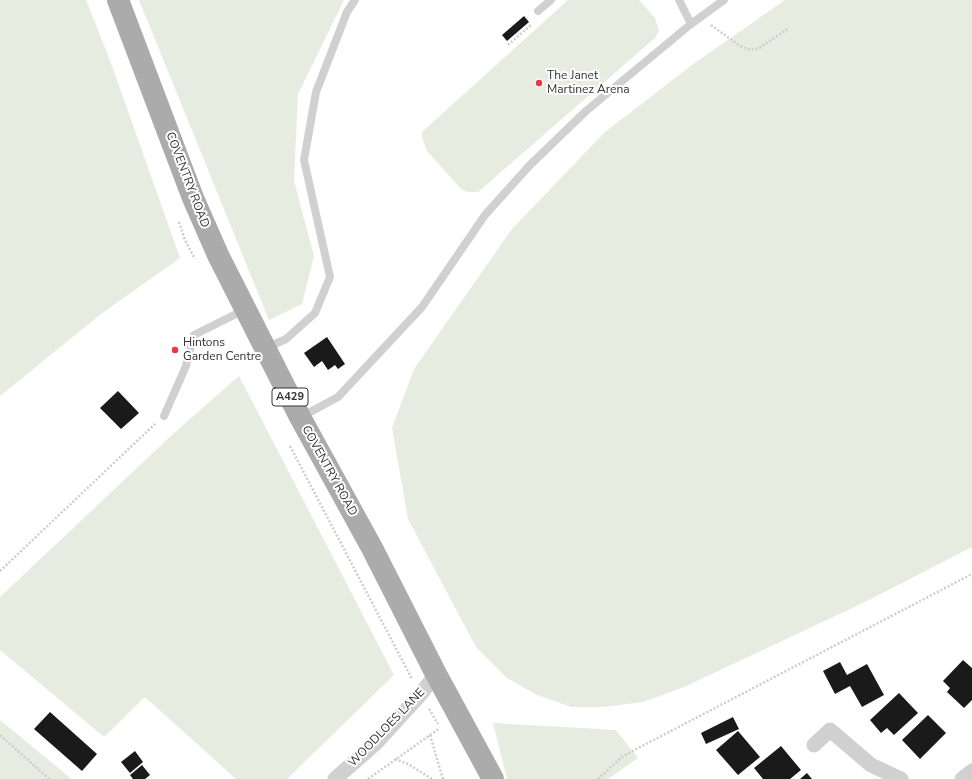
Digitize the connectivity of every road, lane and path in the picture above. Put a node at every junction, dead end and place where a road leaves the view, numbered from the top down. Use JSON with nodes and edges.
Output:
{"nodes":[{"id":1,"x":118,"y":0,"type":"edge"},
{"id":2,"x":355,"y":0,"type":"edge"},
{"id":3,"x":551,"y":0,"type":"edge"},
{"id":4,"x":679,"y":0,"type":"edge"},
{"id":5,"x":724,"y":0,"type":"edge"},
{"id":6,"x":538,"y":11,"type":"dead end"},
{"id":7,"x":698,"y":19,"type":"junction"},
{"id":8,"x":533,"y":24,"type":"dead end"},
{"id":9,"x":691,"y":24,"type":"junction"},
{"id":10,"x":789,"y":28,"type":"dead end"},
{"id":11,"x":508,"y":45,"type":"dead end"},
{"id":12,"x":245,"y":310,"type":"junction"},
{"id":13,"x":265,"y":349,"type":"junction"},
{"id":14,"x":164,"y":416,"type":"joint"},
{"id":15,"x":300,"y":417,"type":"junction"},
{"id":16,"x":0,"y":571,"type":"edge"},
{"id":17,"x":972,"y":574,"type":"edge"},
{"id":18,"x":436,"y":674,"type":"junction"},
{"id":19,"x":420,"y":695,"type":"junction"},
{"id":20,"x":440,"y":728,"type":"junction"},
{"id":21,"x":443,"y":734,"type":"dead end"},
{"id":22,"x":0,"y":735,"type":"edge"},
{"id":23,"x":430,"y":735,"type":"junction"},
{"id":24,"x":814,"y":745,"type":"dead end"},
{"id":25,"x":395,"y":759,"type":"junction"},
{"id":26,"x":972,"y":771,"type":"edge"},
{"id":27,"x":49,"y":779,"type":"edge"},
{"id":28,"x":335,"y":779,"type":"edge"},
{"id":29,"x":368,"y":779,"type":"edge"},
{"id":30,"x":432,"y":779,"type":"edge"},
{"id":31,"x":443,"y":779,"type":"edge"},
{"id":32,"x":493,"y":779,"type":"edge"},
{"id":33,"x":598,"y":779,"type":"edge"},
{"id":34,"x":901,"y":779,"type":"edge"},
{"id":35,"x":962,"y":779,"type":"edge"}],
"edges":[{"from":1,"to":12,"type":"main road","name":"COVENTRY ROAD","number":"A429"},
{"from":2,"to":13,"type":"lane"},
{"from":3,"to":6,"type":"lane"},
{"from":4,"to":9,"type":"lane"},
{"from":5,"to":7,"type":"lane"},
{"from":7,"to":9,"type":"lane"},
{"from":7,"to":10,"type":"path"},
{"from":8,"to":11,"type":"path"},
{"from":9,"to":15,"type":"lane"},
{"from":12,"to":13,"type":"main road","name":"COVENTRY ROAD","number":"A429"},
{"from":12,"to":14,"type":"lane"},
{"from":13,"to":15,"type":"main road","name":"COVENTRY ROAD","number":"A429"},
{"from":14,"to":16,"type":"path"},
{"from":15,"to":18,"type":"main road","name":"COVENTRY ROAD","number":"A429"},
{"from":17,"to":33,"type":"path"},
{"from":18,"to":19,"type":"street","name":"WOODLOES LANE"},
{"from":18,"to":32,"type":"main road","name":"COVENTRY ROAD","number":"A429"},
{"from":19,"to":20,"type":"path"},
{"from":19,"to":28,"type":"street","name":"WOODLOES LANE"},
{"from":20,"to":21,"type":"path"},
{"from":20,"to":23,"type":"path"},
{"from":22,"to":27,"type":"path"},
{"from":23,"to":25,"type":"path"},
{"from":23,"to":31,"type":"path"},
{"from":24,"to":34,"type":"street"},
{"from":25,"to":29,"type":"path"},
{"from":25,"to":30,"type":"path"},
{"from":26,"to":35,"type":"street"}]}
